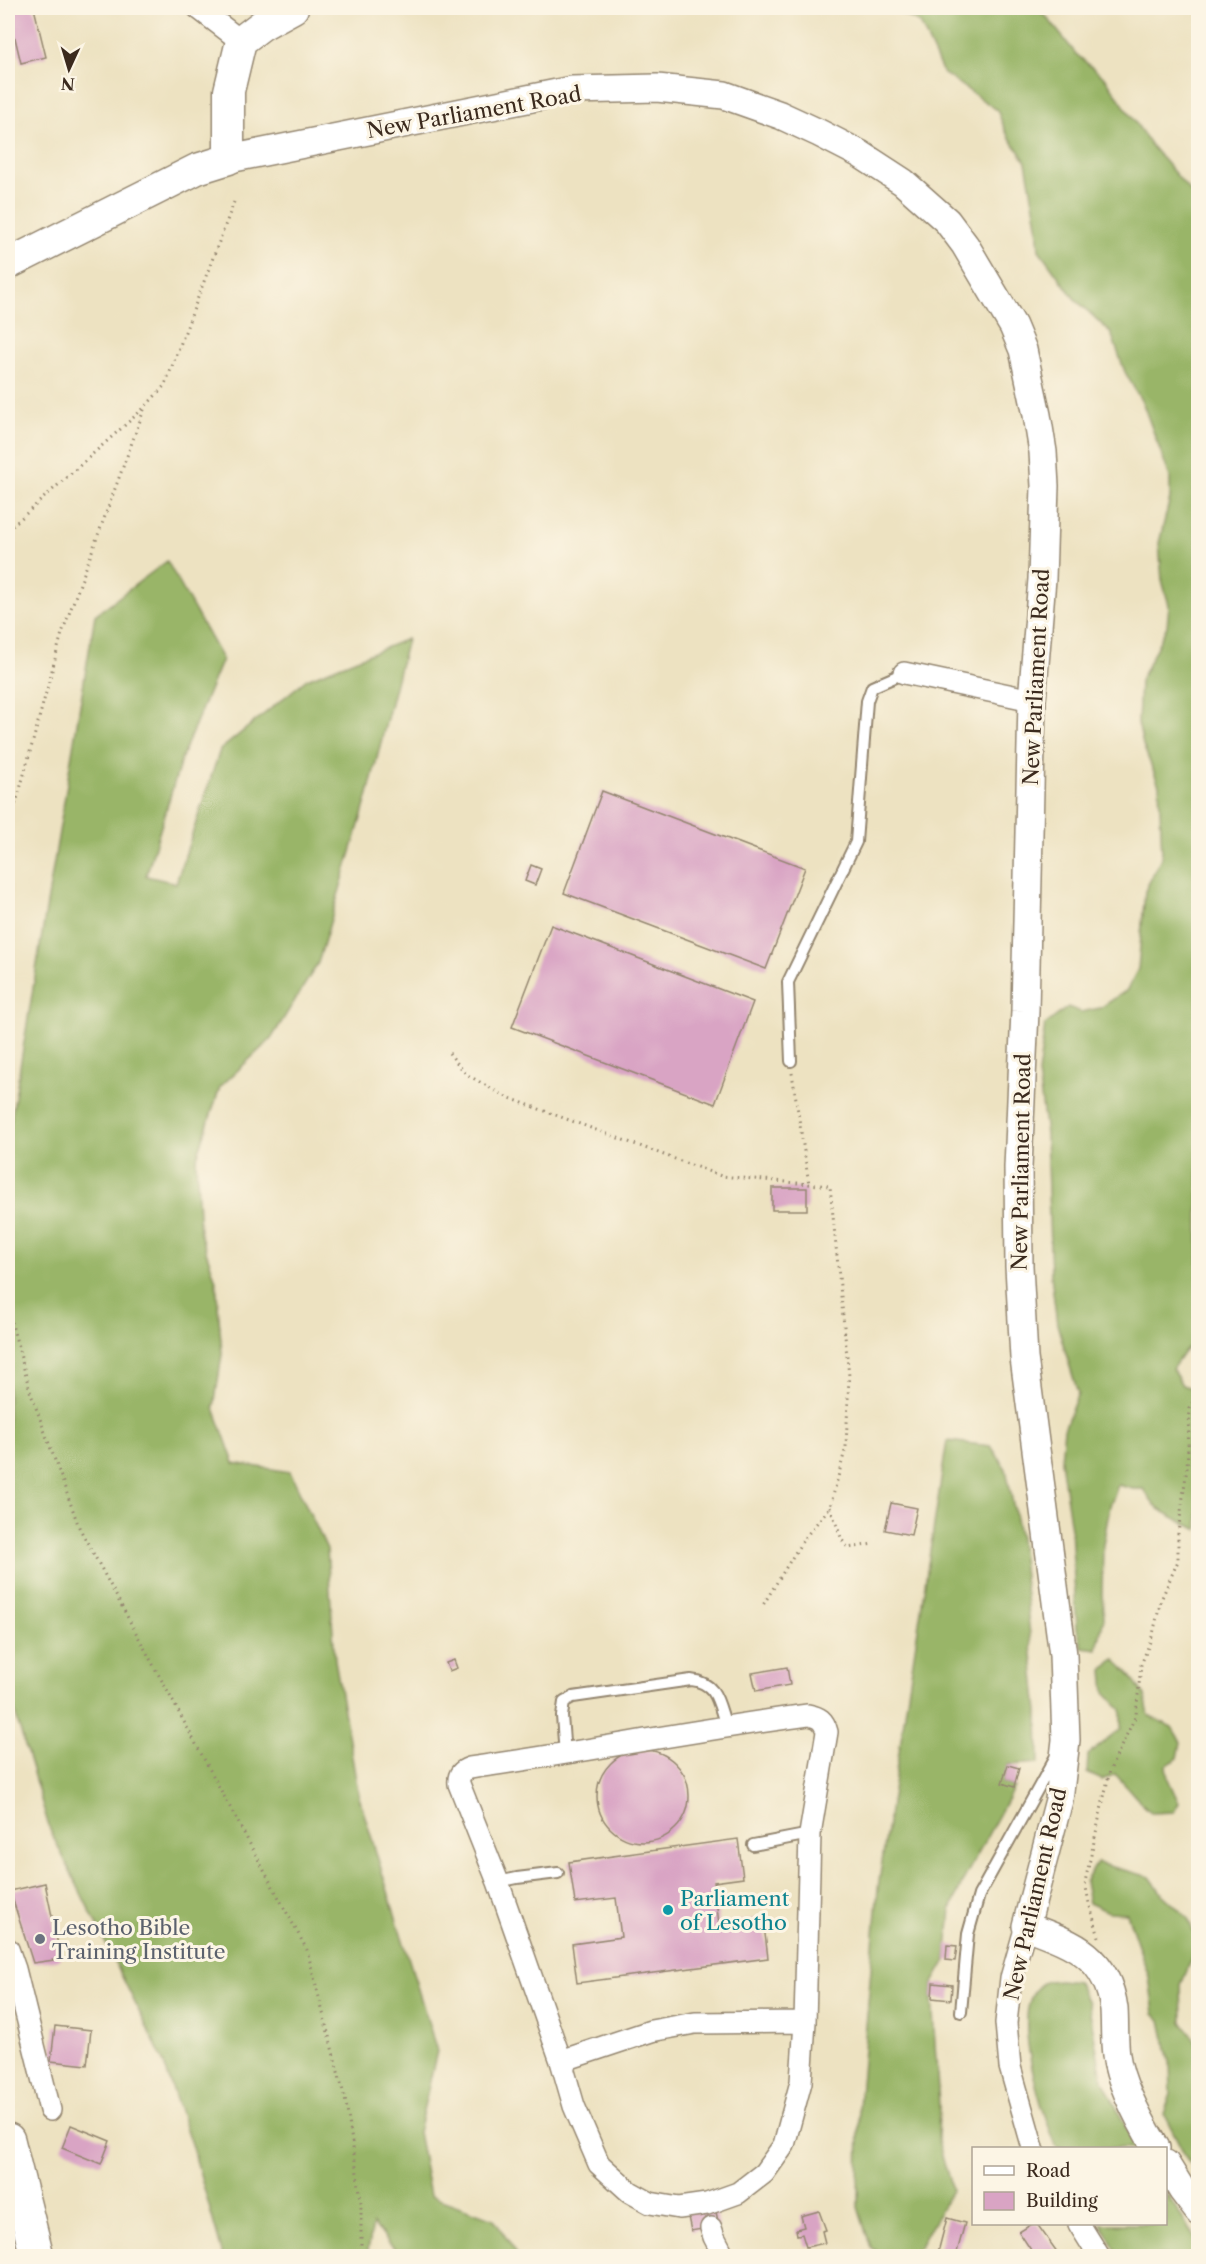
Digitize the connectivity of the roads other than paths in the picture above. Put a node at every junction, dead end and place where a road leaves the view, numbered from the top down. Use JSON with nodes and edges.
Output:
{"nodes":[{"id":1,"x":198,"y":8,"type":"edge"},
{"id":2,"x":293,"y":8,"type":"edge"},
{"id":3,"x":241,"y":41,"type":"junction"},
{"id":4,"x":229,"y":159,"type":"junction"},
{"id":5,"x":8,"y":264,"type":"edge"},
{"id":6,"x":904,"y":673,"type":"joint"},
{"id":7,"x":1032,"y":700,"type":"junction"},
{"id":8,"x":791,"y":1061,"type":"road end"},
{"id":9,"x":726,"y":1726,"type":"junction"},
{"id":10,"x":1066,"y":1740,"type":"junction"},
{"id":11,"x":565,"y":1754,"type":"junction"},
{"id":12,"x":810,"y":1834,"type":"junction"},
{"id":13,"x":753,"y":1845,"type":"dead end"},
{"id":14,"x":558,"y":1873,"type":"dead end"},
{"id":15,"x":498,"y":1882,"type":"junction"},
{"id":16,"x":1026,"y":1926,"type":"junction"},
{"id":17,"x":8,"y":1948,"type":"edge"},
{"id":18,"x":961,"y":2012,"type":"dead end"},
{"id":19,"x":805,"y":2022,"type":"junction"},
{"id":20,"x":561,"y":2061,"type":"junction"},
{"id":21,"x":50,"y":2110,"type":"dead end"},
{"id":22,"x":8,"y":2140,"type":"edge"},
{"id":23,"x":1033,"y":2147,"type":"edge"},
{"id":24,"x":1155,"y":2147,"type":"edge"},
{"id":25,"x":1167,"y":2166,"type":"edge"},
{"id":26,"x":1198,"y":2211,"type":"edge"},
{"id":27,"x":710,"y":2219,"type":"junction"},
{"id":28,"x":1080,"y":2225,"type":"edge"},
{"id":29,"x":37,"y":2256,"type":"edge"},
{"id":30,"x":724,"y":2256,"type":"edge"},
{"id":31,"x":1099,"y":2256,"type":"edge"}],
"edges":[{"from":1,"to":3,"type":"street"},
{"from":2,"to":3,"type":"main road"},
{"from":3,"to":4,"type":"main road"},
{"from":4,"to":5,"type":"main road","name":"New Parliament Road"},
{"from":4,"to":7,"type":"street","name":"New Parliament Road"},
{"from":6,"to":7,"type":"street"},
{"from":6,"to":8,"type":"lane"},
{"from":7,"to":10,"type":"street","name":"New Parliament Road"},
{"from":9,"to":11,"type":"street"},
{"from":9,"to":11,"type":"lane"},
{"from":9,"to":12,"type":"street"},
{"from":10,"to":16,"type":"street","name":"New Parliament Road"},
{"from":10,"to":18,"type":"lane"},
{"from":11,"to":15,"type":"street"},
{"from":12,"to":13,"type":"lane"},
{"from":12,"to":19,"type":"street"},
{"from":14,"to":15,"type":"lane"},
{"from":15,"to":20,"type":"street"},
{"from":16,"to":23,"type":"street","name":"New Parliament Road"},
{"from":16,"to":24,"type":"street"},
{"from":17,"to":21,"type":"street"},
{"from":19,"to":20,"type":"street"},
{"from":19,"to":27,"type":"street"},
{"from":20,"to":27,"type":"street"},
{"from":22,"to":29,"type":"highway"},
{"from":25,"to":26,"type":"street"},
{"from":27,"to":30,"type":"street"},
{"from":28,"to":31,"type":"street"}]}
